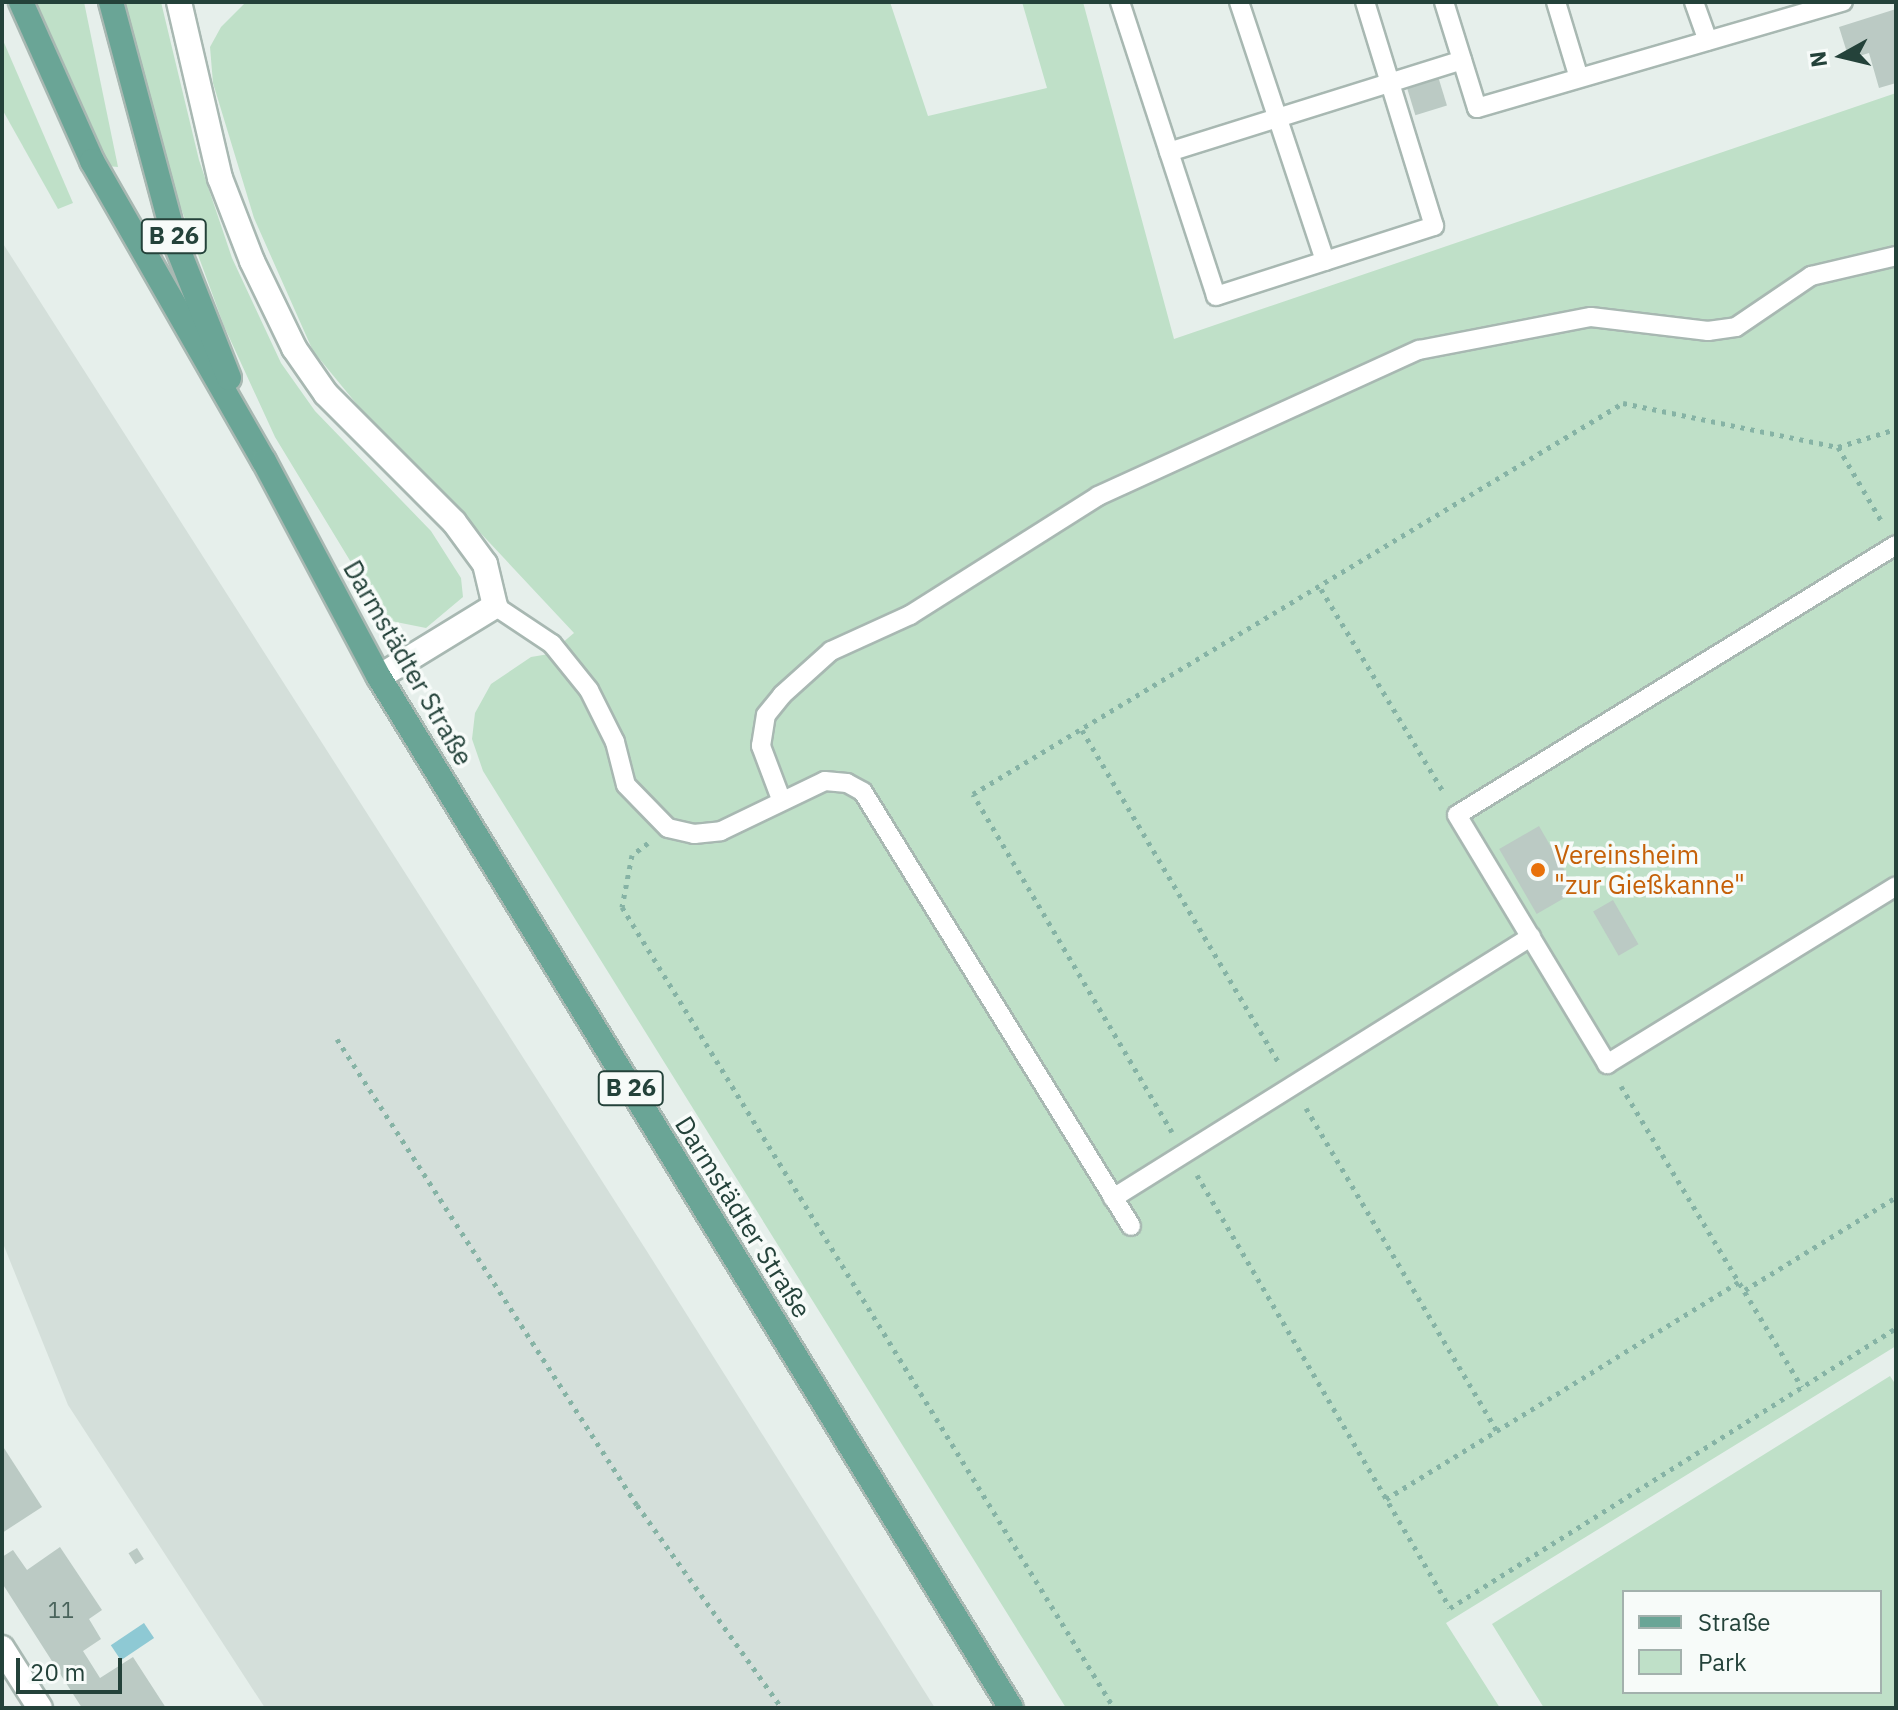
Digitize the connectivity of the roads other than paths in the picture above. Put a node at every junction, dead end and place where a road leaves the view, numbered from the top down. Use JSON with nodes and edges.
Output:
{"nodes":[{"id":1,"x":21,"y":2,"type":"edge"},
{"id":2,"x":111,"y":2,"type":"edge"},
{"id":3,"x":179,"y":2,"type":"edge"},
{"id":4,"x":1239,"y":2,"type":"edge"},
{"id":5,"x":1365,"y":2,"type":"edge"},
{"id":6,"x":1444,"y":2,"type":"edge"},
{"id":7,"x":1556,"y":2,"type":"edge"},
{"id":8,"x":1694,"y":2,"type":"edge"},
{"id":9,"x":1843,"y":2,"type":"edge"},
{"id":10,"x":1122,"y":3,"type":"edge"},
{"id":11,"x":1708,"y":41,"type":"junction"},
{"id":12,"x":1462,"y":60,"type":"junction"},
{"id":13,"x":1579,"y":78,"type":"junction"},
{"id":14,"x":1390,"y":83,"type":"junction"},
{"id":15,"x":1277,"y":118,"type":"junction"},
{"id":16,"x":1169,"y":152,"type":"junction"},
{"id":17,"x":1896,"y":256,"type":"edge"},
{"id":18,"x":1325,"y":261,"type":"junction"},
{"id":19,"x":264,"y":461,"type":"junction"},
{"id":20,"x":1896,"y":545,"type":"edge"},
{"id":21,"x":495,"y":606,"type":"junction"},
{"id":22,"x":379,"y":677,"type":"junction"},
{"id":23,"x":781,"y":799,"type":"junction"},
{"id":24,"x":1896,"y":886,"type":"edge"},
{"id":25,"x":1531,"y":937,"type":"junction"},
{"id":26,"x":1113,"y":1198,"type":"junction"},
{"id":27,"x":1131,"y":1226,"type":"dead end"},
{"id":28,"x":2,"y":1648,"type":"edge"},
{"id":29,"x":40,"y":1708,"type":"edge"},
{"id":30,"x":1011,"y":1708,"type":"edge"}],
"edges":[{"from":1,"to":19,"type":"main road","name":"Darmstädter Straße","number":"B 26"},
{"from":2,"to":19,"type":"main road","name":"Darmstädter Straße","number":"B 26"},
{"from":3,"to":21,"type":"street"},
{"from":4,"to":15,"type":"lane"},
{"from":5,"to":14,"type":"lane"},
{"from":6,"to":12,"type":"lane"},
{"from":7,"to":13,"type":"lane"},
{"from":8,"to":11,"type":"lane"},
{"from":9,"to":11,"type":"lane"},
{"from":10,"to":16,"type":"lane"},
{"from":11,"to":13,"type":"lane"},
{"from":12,"to":13,"type":"lane"},
{"from":12,"to":14,"type":"lane"},
{"from":14,"to":15,"type":"lane"},
{"from":14,"to":18,"type":"lane"},
{"from":15,"to":16,"type":"lane"},
{"from":15,"to":18,"type":"lane"},
{"from":16,"to":18,"type":"lane"},
{"from":17,"to":23,"type":"lane"},
{"from":19,"to":22,"type":"main road","name":"Darmstädter Straße","number":"B 26"},
{"from":20,"to":25,"type":"lane"},
{"from":21,"to":22,"type":"street"},
{"from":21,"to":23,"type":"lane"},
{"from":22,"to":30,"type":"main road","name":"Darmstädter Straße","number":"B 26"},
{"from":23,"to":26,"type":"lane"},
{"from":24,"to":25,"type":"lane"},
{"from":25,"to":26,"type":"lane"},
{"from":26,"to":27,"type":"lane"},
{"from":28,"to":29,"type":"street"}]}
